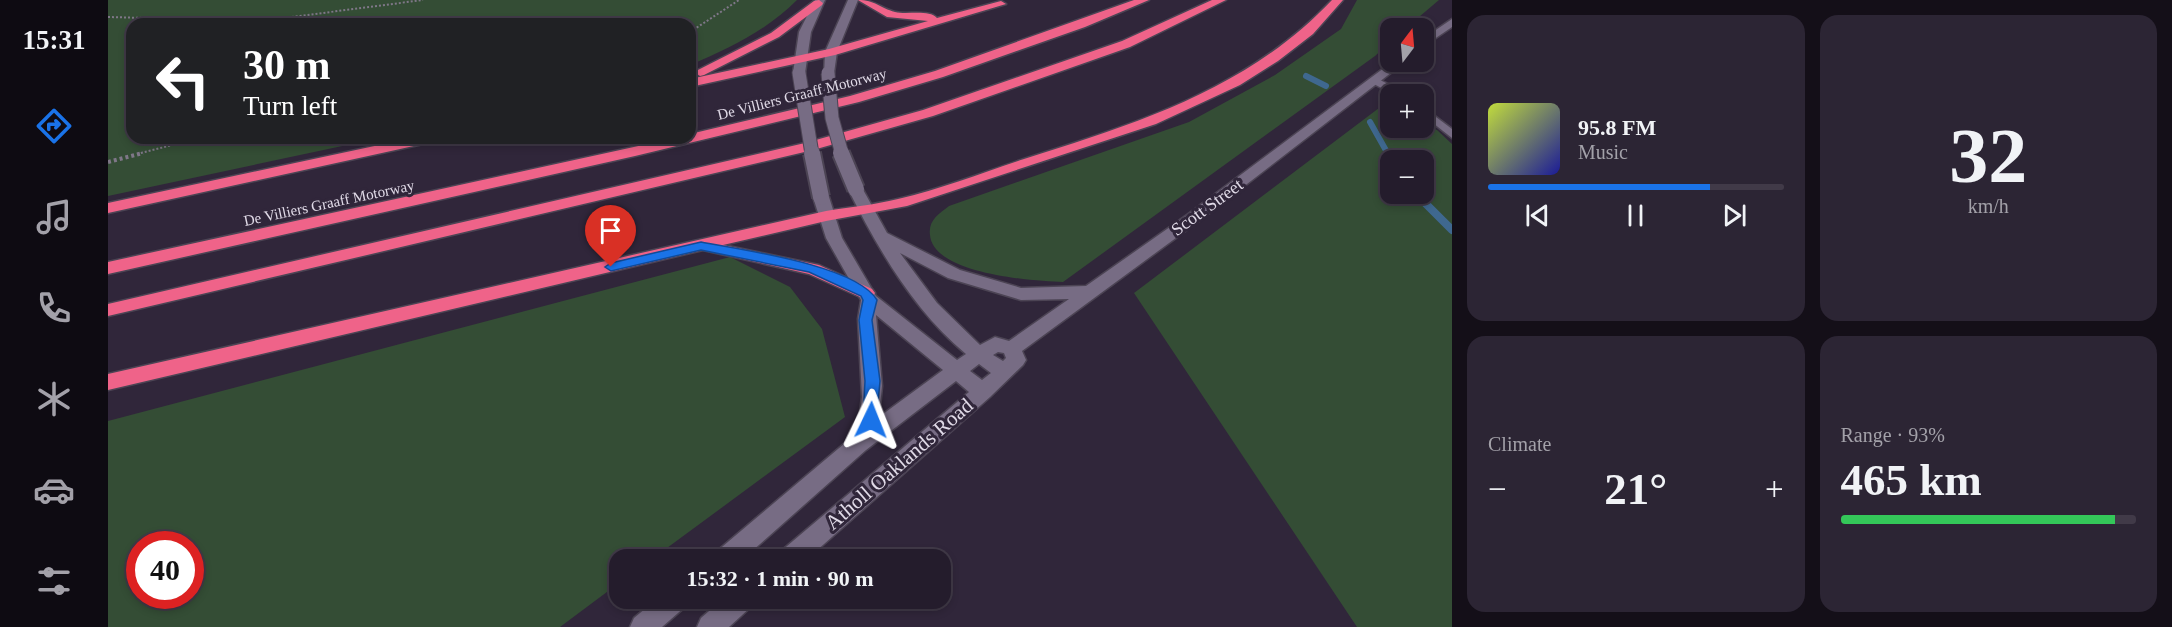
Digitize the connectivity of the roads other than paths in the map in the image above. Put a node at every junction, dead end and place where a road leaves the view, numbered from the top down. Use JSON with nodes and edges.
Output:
{"nodes":[{"id":1,"x":853,"y":0,"type":"edge"},
{"id":2,"x":863,"y":0,"type":"edge"},
{"id":3,"x":1144,"y":0,"type":"edge"},
{"id":4,"x":1221,"y":0,"type":"edge"},
{"id":5,"x":1338,"y":0,"type":"edge"},
{"id":6,"x":819,"y":1,"type":"edge"},
{"id":7,"x":1452,"y":22,"type":"edge"},
{"id":8,"x":1434,"y":36,"type":"edge"},
{"id":9,"x":831,"y":52,"type":"junction"},
{"id":10,"x":800,"y":66,"type":"junction"},
{"id":11,"x":1385,"y":72,"type":"edge"},
{"id":12,"x":696,"y":73,"type":"edge"},
{"id":13,"x":1374,"y":80,"type":"junction"},
{"id":14,"x":696,"y":82,"type":"edge"},
{"id":15,"x":1381,"y":84,"type":"edge"},
{"id":16,"x":1434,"y":120,"type":"edge"},
{"id":17,"x":1452,"y":135,"type":"edge"},
{"id":18,"x":696,"y":137,"type":"edge"},
{"id":19,"x":404,"y":144,"type":"edge"},
{"id":20,"x":668,"y":144,"type":"edge"},
{"id":21,"x":108,"y":208,"type":"edge"},
{"id":22,"x":866,"y":210,"type":"junction"},
{"id":23,"x":826,"y":216,"type":"junction"},
{"id":24,"x":880,"y":236,"type":"junction"},
{"id":25,"x":701,"y":246,"type":"junction"},
{"id":26,"x":108,"y":268,"type":"edge"},
{"id":27,"x":1087,"y":292,"type":"junction"},
{"id":28,"x":868,"y":296,"type":"junction"},
{"id":29,"x":108,"y":310,"type":"edge"},
{"id":30,"x":1011,"y":348,"type":"junction"},
{"id":31,"x":980,"y":353,"type":"junction"},
{"id":32,"x":955,"y":371,"type":"junction"},
{"id":33,"x":1004,"y":372,"type":"junction"},
{"id":34,"x":108,"y":382,"type":"edge"},
{"id":35,"x":983,"y":392,"type":"junction"},
{"id":36,"x":859,"y":444,"type":"junction"},
{"id":37,"x":737,"y":549,"type":"edge"},
{"id":38,"x":801,"y":549,"type":"edge"},
{"id":39,"x":664,"y":609,"type":"edge"},
{"id":40,"x":730,"y":609,"type":"edge"},
{"id":41,"x":643,"y":627,"type":"edge"},
{"id":42,"x":710,"y":627,"type":"edge"}],
"edges":[{"from":1,"to":9,"type":"street"},
{"from":2,"to":9,"type":"highway"},
{"from":3,"to":18,"type":"highway","name":"De Villiers Graaff Motorway"},
{"from":4,"to":29,"type":"highway"},
{"from":5,"to":22,"type":"highway"},
{"from":6,"to":10,"type":"street","name":"Atholl Oaklands Road"},
{"from":6,"to":12,"type":"highway"},
{"from":7,"to":8,"type":"street"},
{"from":9,"to":10,"type":"highway"},
{"from":9,"to":22,"type":"street","bridge":true},
{"from":10,"to":14,"type":"highway"},
{"from":10,"to":23,"type":"street","name":"Atholl Oaklands Road","bridge":true},
{"from":11,"to":13,"type":"street","name":"Scott Street"},
{"from":13,"to":15,"type":"lane"},
{"from":13,"to":27,"type":"street","name":"Scott Street"},
{"from":16,"to":17,"type":"lane"},
{"from":19,"to":21,"type":"highway"},
{"from":20,"to":26,"type":"highway","name":"De Villiers Graaff Motorway"},
{"from":22,"to":23,"type":"highway"},
{"from":22,"to":24,"type":"street"},
{"from":23,"to":25,"type":"highway"},
{"from":23,"to":28,"type":"street","name":"Atholl Oaklands Road"},
{"from":24,"to":27,"type":"street"},
{"from":24,"to":31,"type":"street"},
{"from":25,"to":28,"type":"highway"},
{"from":25,"to":34,"type":"highway"},
{"from":27,"to":30,"type":"street","name":"Scott Street"},
{"from":28,"to":32,"type":"street","name":"Atholl Oaklands Road"},
{"from":28,"to":36,"type":"street"},
{"from":30,"to":31,"type":"street"},
{"from":30,"to":33,"type":"street"},
{"from":31,"to":32,"type":"street","name":"Atholl Oaklands Road"},
{"from":31,"to":33,"type":"street"},
{"from":32,"to":35,"type":"street","name":"Atholl Oaklands Road"},
{"from":32,"to":36,"type":"street","name":"Atholl Oaklands Road"},
{"from":33,"to":35,"type":"street","name":"Atholl Oaklands Road"},
{"from":35,"to":38,"type":"street","name":"Atholl Oaklands Road"},
{"from":36,"to":37,"type":"street","name":"Atholl Oaklands Road"},
{"from":39,"to":41,"type":"street"},
{"from":40,"to":42,"type":"street"}]}
